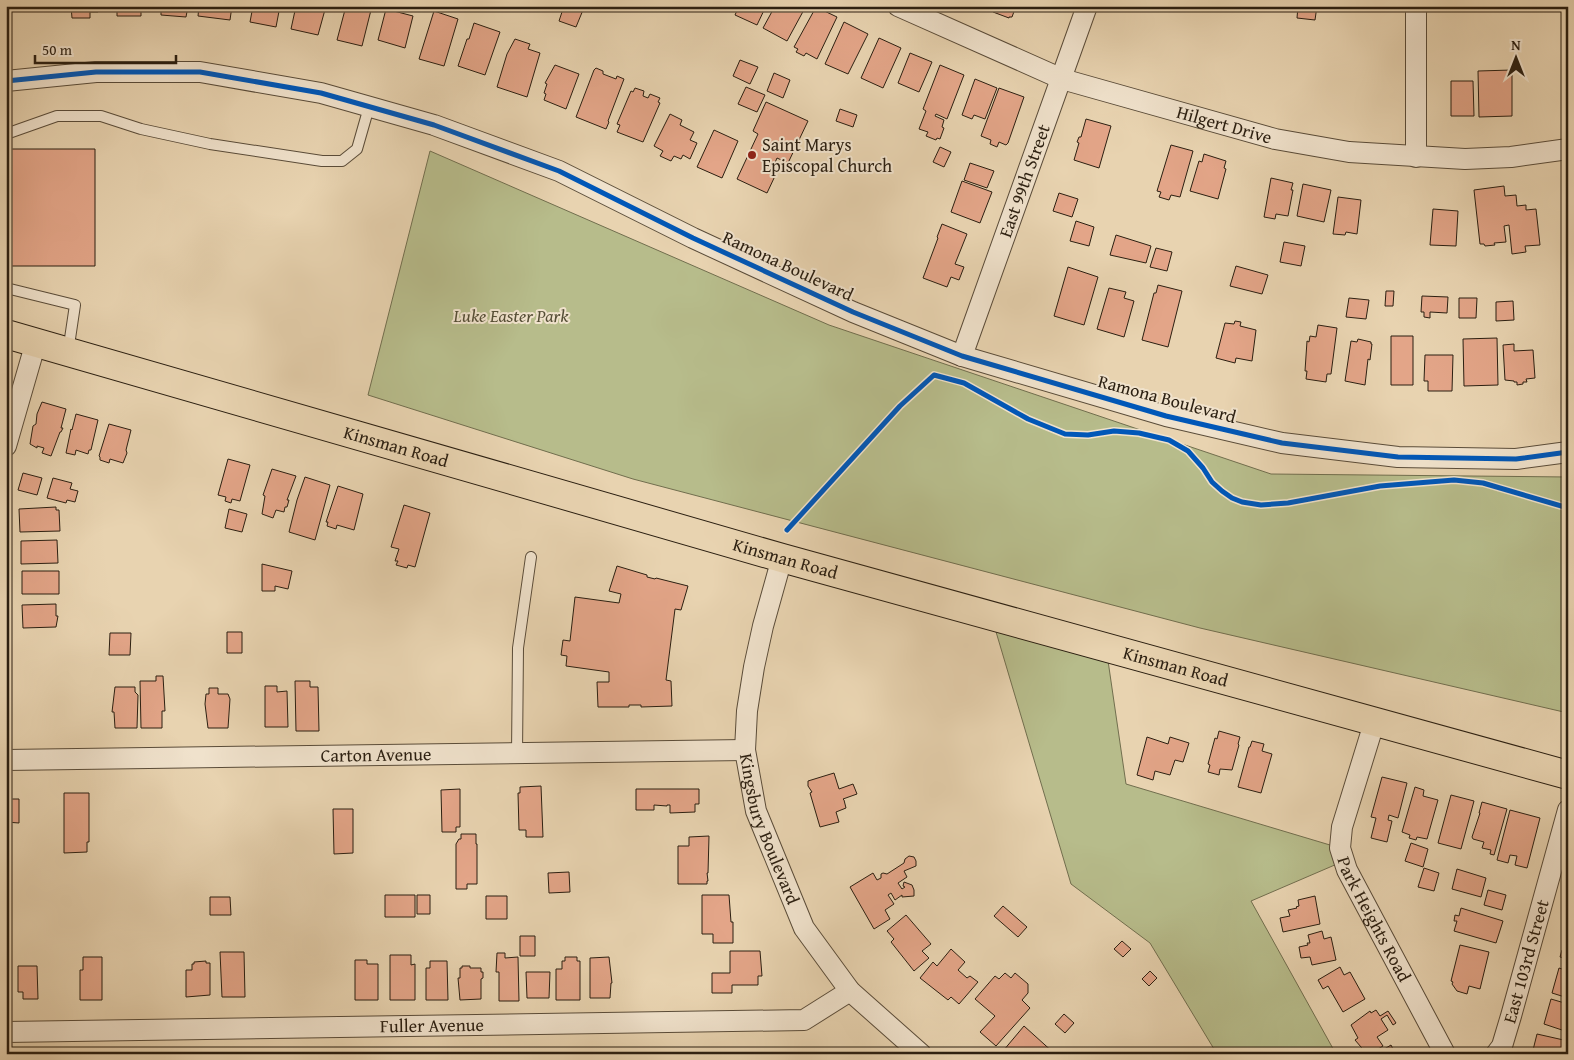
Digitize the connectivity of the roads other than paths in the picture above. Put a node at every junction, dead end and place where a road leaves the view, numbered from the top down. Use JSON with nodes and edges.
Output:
{"nodes":[{"id":1,"x":898,"y":6,"type":"edge"},
{"id":2,"x":1087,"y":6,"type":"edge"},
{"id":3,"x":1416,"y":6,"type":"edge"},
{"id":4,"x":1062,"y":79,"type":"junction"},
{"id":5,"x":6,"y":81,"type":"edge"},
{"id":6,"x":369,"y":107,"type":"junction"},
{"id":7,"x":6,"y":134,"type":"edge"},
{"id":8,"x":1568,"y":149,"type":"edge"},
{"id":9,"x":1416,"y":157,"type":"junction"},
{"id":10,"x":6,"y":288,"type":"edge"},
{"id":11,"x":6,"y":334,"type":"edge"},
{"id":12,"x":36,"y":342,"type":"junction"},
{"id":13,"x":68,"y":352,"type":"junction"},
{"id":14,"x":962,"y":356,"type":"junction"},
{"id":15,"x":6,"y":446,"type":"edge"},
{"id":16,"x":1568,"y":452,"type":"edge"},
{"id":17,"x":531,"y":557,"type":"dead end"},
{"id":18,"x":782,"y":558,"type":"junction"},
{"id":19,"x":1375,"y":720,"type":"junction"},
{"id":20,"x":745,"y":750,"type":"junction"},
{"id":21,"x":517,"y":754,"type":"junction"},
{"id":22,"x":6,"y":760,"type":"edge"},
{"id":23,"x":1568,"y":775,"type":"edge"},
{"id":24,"x":1568,"y":810,"type":"edge"},
{"id":25,"x":850,"y":991,"type":"junction"},
{"id":26,"x":6,"y":1032,"type":"edge"},
{"id":27,"x":921,"y":1054,"type":"edge"},
{"id":28,"x":1445,"y":1054,"type":"edge"},
{"id":29,"x":1496,"y":1054,"type":"edge"}],
"edges":[{"from":1,"to":4,"type":"street","name":"Hilgert Drive"},
{"from":2,"to":4,"type":"street","name":"East 99th Street"},
{"from":3,"to":9,"type":"street"},
{"from":4,"to":9,"type":"street","name":"Hilgert Drive"},
{"from":4,"to":14,"type":"street","name":"East 99th Street"},
{"from":5,"to":6,"type":"street","name":"Ramona Boulevard"},
{"from":6,"to":7,"type":"lane"},
{"from":6,"to":14,"type":"street","name":"Ramona Boulevard"},
{"from":8,"to":9,"type":"street","name":"Hilgert Drive"},
{"from":10,"to":13,"type":"lane"},
{"from":11,"to":12,"type":"main road","name":"Kinsman Road"},
{"from":12,"to":13,"type":"main road","name":"Kinsman Road"},
{"from":12,"to":15,"type":"street"},
{"from":13,"to":18,"type":"main road","name":"Kinsman Road"},
{"from":14,"to":16,"type":"street","name":"Ramona Boulevard"},
{"from":17,"to":21,"type":"lane"},
{"from":18,"to":19,"type":"main road","name":"Kinsman Road"},
{"from":18,"to":20,"type":"street","name":"Kingsbury Boulevard"},
{"from":19,"to":23,"type":"main road","name":"Kinsman Road"},
{"from":19,"to":28,"type":"street","name":"Park Heights Road"},
{"from":20,"to":21,"type":"street","name":"Carton Avenue"},
{"from":20,"to":25,"type":"street","name":"Kingsbury Boulevard"},
{"from":21,"to":22,"type":"street","name":"Carton Avenue"},
{"from":24,"to":29,"type":"street","name":"East 103rd Street"},
{"from":25,"to":26,"type":"street","name":"Fuller Avenue"},
{"from":25,"to":27,"type":"street","name":"Kingsbury Boulevard"}]}
